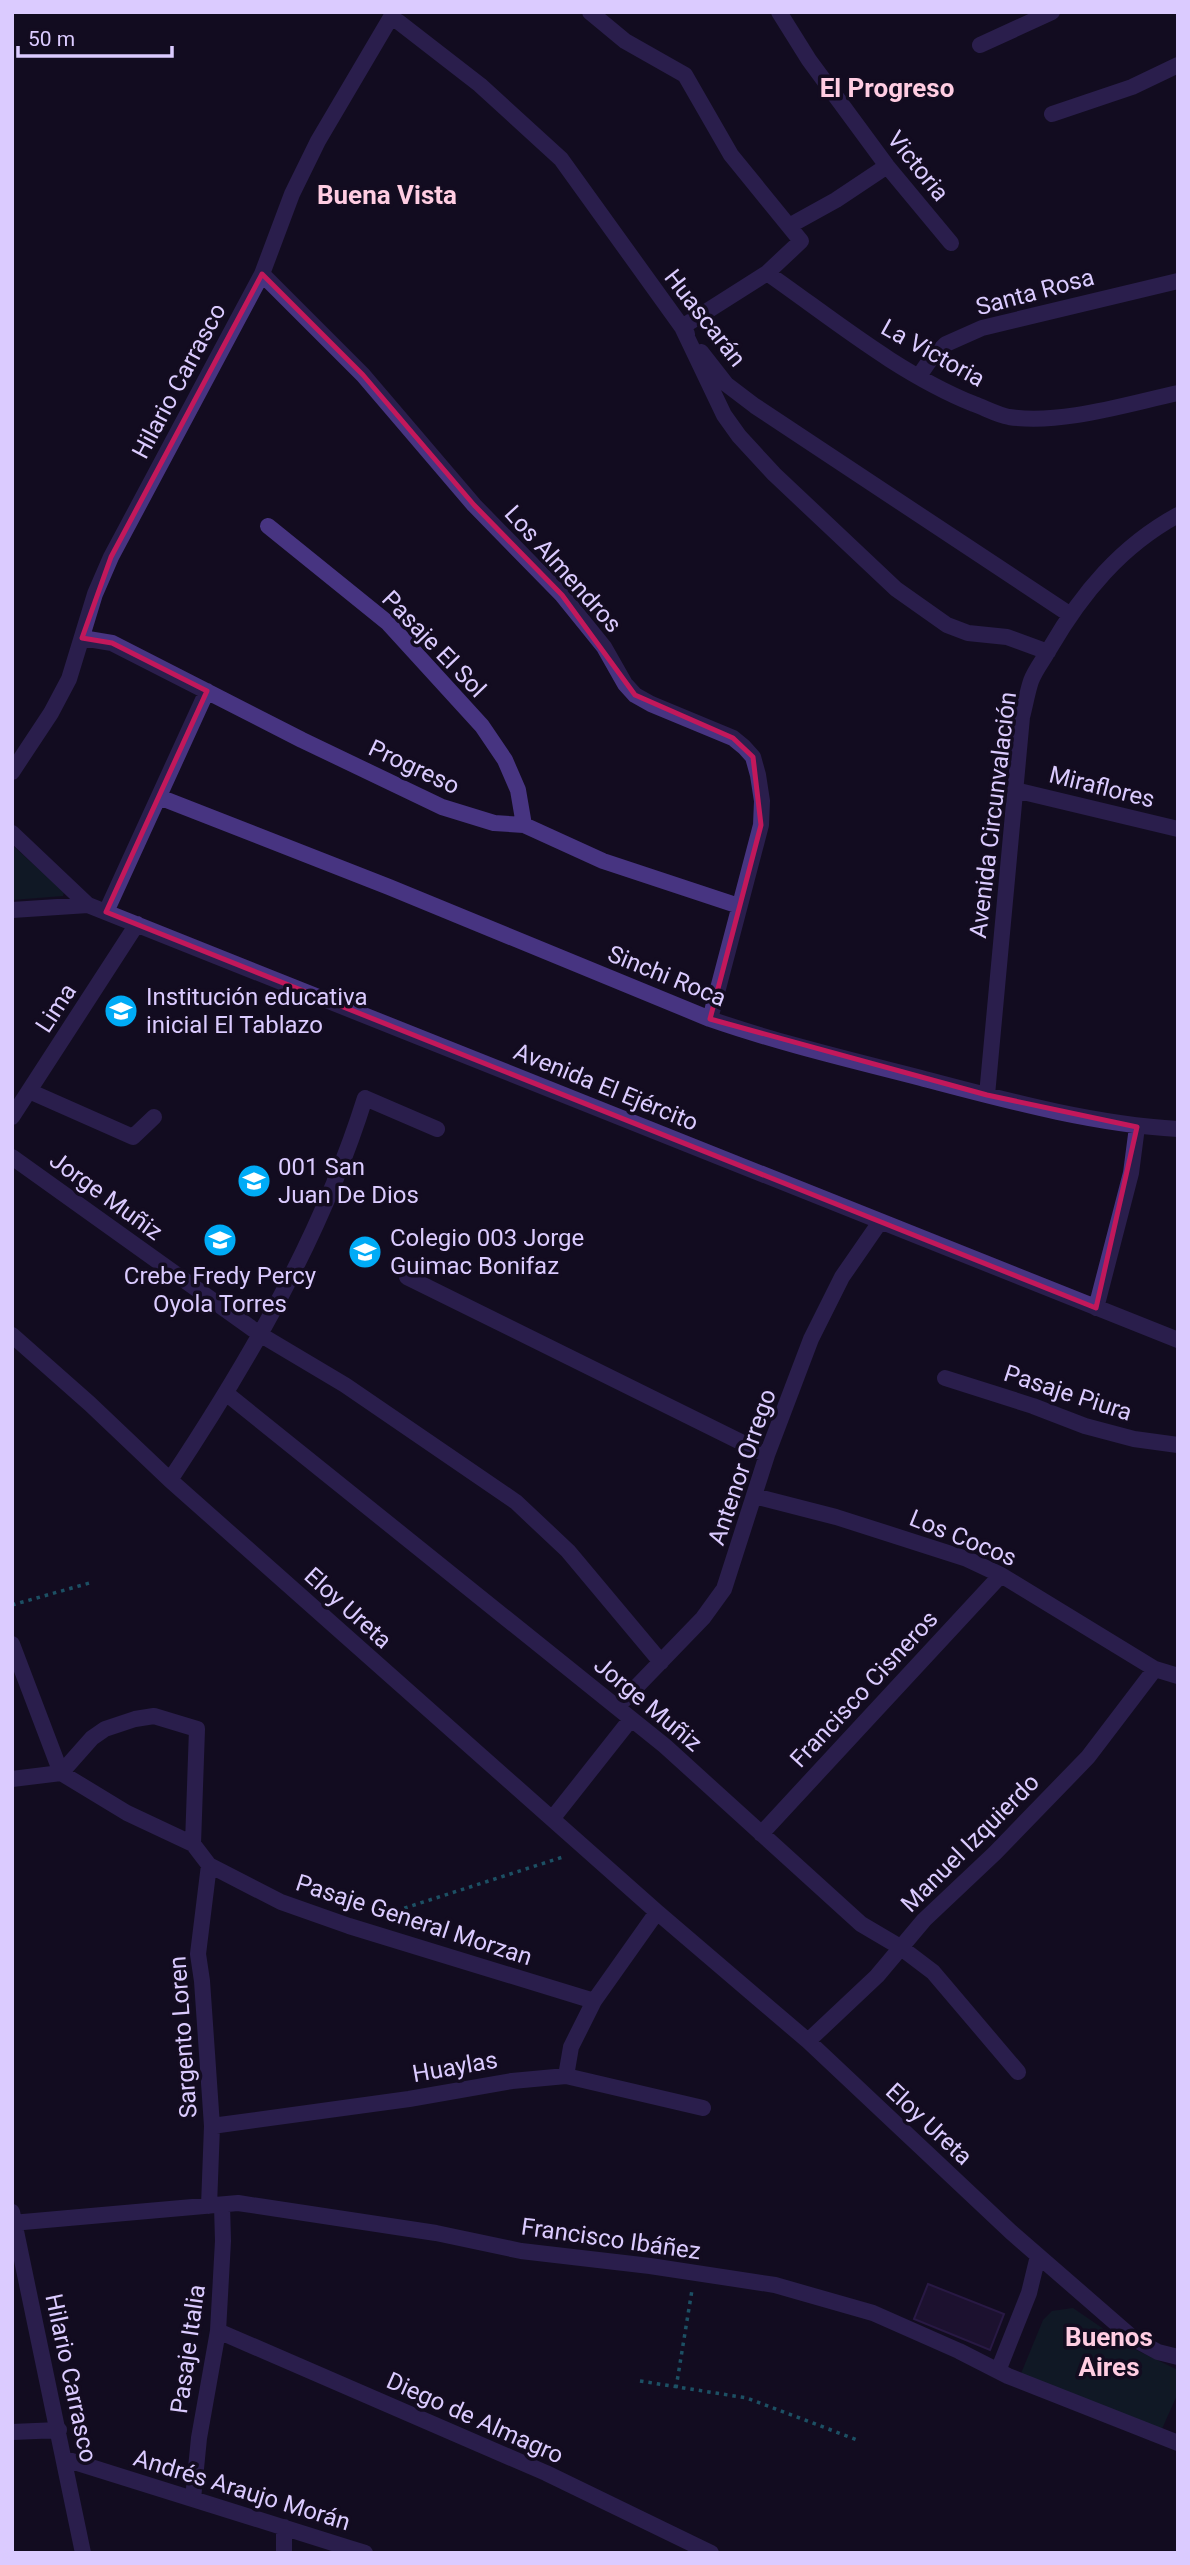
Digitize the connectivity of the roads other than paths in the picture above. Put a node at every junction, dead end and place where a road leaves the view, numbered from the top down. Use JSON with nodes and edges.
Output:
{"nodes":[{"id":1,"x":590,"y":12,"type":"edge"},
{"id":2,"x":779,"y":12,"type":"edge"},
{"id":3,"x":1052,"y":12,"type":"edge"},
{"id":4,"x":392,"y":14,"type":"edge"},
{"id":5,"x":980,"y":45,"type":"dead end"},
{"id":6,"x":1178,"y":65,"type":"edge"},
{"id":7,"x":1052,"y":114,"type":"dead end"},
{"id":8,"x":887,"y":166,"type":"junction"},
{"id":9,"x":789,"y":226,"type":"junction"},
{"id":10,"x":951,"y":243,"type":"dead end"},
{"id":11,"x":767,"y":273,"type":"junction"},
{"id":12,"x":262,"y":274,"type":"junction"},
{"id":13,"x":1177,"y":284,"type":"edge"},
{"id":14,"x":682,"y":327,"type":"junction"},
{"id":15,"x":919,"y":376,"type":"junction"},
{"id":16,"x":1178,"y":393,"type":"edge"},
{"id":17,"x":1178,"y":515,"type":"edge"},
{"id":18,"x":268,"y":526,"type":"dead end"},
{"id":19,"x":1069,"y":614,"type":"junction"},
{"id":20,"x":82,"y":638,"type":"junction"},
{"id":21,"x":1048,"y":652,"type":"junction"},
{"id":22,"x":207,"y":691,"type":"junction"},
{"id":23,"x":12,"y":772,"type":"edge"},
{"id":24,"x":1015,"y":790,"type":"junction"},
{"id":25,"x":159,"y":797,"type":"junction"},
{"id":26,"x":524,"y":825,"type":"junction"},
{"id":27,"x":1178,"y":829,"type":"edge"},
{"id":28,"x":12,"y":833,"type":"edge"},
{"id":29,"x":88,"y":905,"type":"junction"},
{"id":30,"x":739,"y":906,"type":"junction"},
{"id":31,"x":12,"y":910,"type":"edge"},
{"id":32,"x":106,"y":912,"type":"junction"},
{"id":33,"x":136,"y":924,"type":"junction"},
{"id":34,"x":710,"y":1019,"type":"junction"},
{"id":35,"x":29,"y":1091,"type":"junction"},
{"id":36,"x":987,"y":1095,"type":"junction"},
{"id":37,"x":12,"y":1117,"type":"edge"},
{"id":38,"x":154,"y":1117,"type":"dead end"},
{"id":39,"x":1137,"y":1127,"type":"junction"},
{"id":40,"x":437,"y":1129,"type":"dead end"},
{"id":41,"x":1178,"y":1129,"type":"edge"},
{"id":42,"x":12,"y":1157,"type":"edge"},
{"id":43,"x":880,"y":1222,"type":"junction"},
{"id":44,"x":407,"y":1277,"type":"dead end"},
{"id":45,"x":1096,"y":1308,"type":"junction"},
{"id":46,"x":12,"y":1335,"type":"edge"},
{"id":47,"x":261,"y":1335,"type":"junction"},
{"id":48,"x":1178,"y":1340,"type":"edge"},
{"id":49,"x":945,"y":1378,"type":"dead end"},
{"id":50,"x":227,"y":1394,"type":"junction"},
{"id":51,"x":1178,"y":1445,"type":"edge"},
{"id":52,"x":767,"y":1455,"type":"junction"},
{"id":53,"x":170,"y":1480,"type":"junction"},
{"id":54,"x":754,"y":1496,"type":"junction"},
{"id":55,"x":1001,"y":1575,"type":"junction"},
{"id":56,"x":12,"y":1644,"type":"edge"},
{"id":57,"x":661,"y":1662,"type":"junction"},
{"id":58,"x":1155,"y":1669,"type":"junction"},
{"id":59,"x":1178,"y":1676,"type":"edge"},
{"id":60,"x":617,"y":1707,"type":"junction"},
{"id":61,"x":631,"y":1719,"type":"junction"},
{"id":62,"x":61,"y":1773,"type":"junction"},
{"id":63,"x":12,"y":1779,"type":"edge"},
{"id":64,"x":552,"y":1819,"type":"junction"},
{"id":65,"x":761,"y":1834,"type":"junction"},
{"id":66,"x":193,"y":1844,"type":"junction"},
{"id":67,"x":209,"y":1865,"type":"junction"},
{"id":68,"x":657,"y":1912,"type":"junction"},
{"id":69,"x":900,"y":1947,"type":"junction"},
{"id":70,"x":594,"y":2001,"type":"junction"},
{"id":71,"x":808,"y":2041,"type":"junction"},
{"id":72,"x":1018,"y":2072,"type":"dead end"},
{"id":73,"x":566,"y":2076,"type":"junction"},
{"id":74,"x":703,"y":2108,"type":"dead end"},
{"id":75,"x":212,"y":2126,"type":"junction"},
{"id":76,"x":215,"y":2206,"type":"junction"},
{"id":77,"x":13,"y":2219,"type":"edge"},
{"id":78,"x":1038,"y":2256,"type":"junction"},
{"id":79,"x":218,"y":2331,"type":"junction"},
{"id":80,"x":1178,"y":2357,"type":"edge"},
{"id":81,"x":998,"y":2371,"type":"junction"},
{"id":82,"x":59,"y":2430,"type":"junction"},
{"id":83,"x":12,"y":2432,"type":"edge"},
{"id":84,"x":1178,"y":2443,"type":"edge"},
{"id":85,"x":65,"y":2459,"type":"junction"},
{"id":86,"x":193,"y":2499,"type":"junction"},
{"id":87,"x":284,"y":2527,"type":"junction"},
{"id":88,"x":83,"y":2553,"type":"edge"},
{"id":89,"x":284,"y":2553,"type":"edge"},
{"id":90,"x":365,"y":2553,"type":"edge"},
{"id":91,"x":711,"y":2553,"type":"edge"}],
"edges":[{"from":1,"to":9,"type":"street"},
{"from":2,"to":8,"type":"street","name":"Victoria"},
{"from":3,"to":5,"type":"street"},
{"from":4,"to":12,"type":"street","name":"Hilario Carrasco"},
{"from":4,"to":14,"type":"street","name":"Huascarán"},
{"from":6,"to":7,"type":"street"},
{"from":8,"to":9,"type":"street"},
{"from":8,"to":10,"type":"street","name":"Victoria"},
{"from":9,"to":11,"type":"street"},
{"from":11,"to":14,"type":"street"},
{"from":11,"to":15,"type":"street","name":"La Victoria"},
{"from":12,"to":20,"type":"street","name":"Hilario Carrasco"},
{"from":12,"to":30,"type":"street","name":"Los Almendros"},
{"from":13,"to":15,"type":"street","name":"Santa Rosa"},
{"from":14,"to":19,"type":"street","name":"Huascarán"},
{"from":14,"to":21,"type":"street"},
{"from":15,"to":16,"type":"street","name":"La Victoria"},
{"from":17,"to":19,"type":"street","name":"Avenida Circunvalación"},
{"from":18,"to":26,"type":"street","name":"Pasaje El Sol"},
{"from":19,"to":21,"type":"street","name":"Avenida Circunvalación"},
{"from":20,"to":22,"type":"street","name":"Progreso"},
{"from":20,"to":23,"type":"street","name":"Hilario Carrasco"},
{"from":21,"to":24,"type":"street","name":"Avenida Circunvalación"},
{"from":22,"to":25,"type":"street"},
{"from":22,"to":26,"type":"street","name":"Progreso"},
{"from":24,"to":27,"type":"street","name":"Miraflores"},
{"from":24,"to":36,"type":"street","name":"Avenida Circunvalación"},
{"from":25,"to":32,"type":"street"},
{"from":25,"to":34,"type":"street","name":"Sinchi Roca"},
{"from":26,"to":30,"type":"street","name":"Progreso"},
{"from":28,"to":29,"type":"street"},
{"from":29,"to":31,"type":"street","name":"Avenida El Ejército"},
{"from":29,"to":32,"type":"street","name":"Avenida El Ejército"},
{"from":30,"to":34,"type":"street","name":"Los Almendros"},
{"from":32,"to":33,"type":"street","name":"Avenida El Ejército"},
{"from":33,"to":35,"type":"street","name":"Lima"},
{"from":33,"to":43,"type":"street","name":"Avenida El Ejército"},
{"from":34,"to":36,"type":"street","name":"Sinchi Roca"},
{"from":35,"to":37,"type":"street","name":"Lima"},
{"from":35,"to":38,"type":"street"},
{"from":36,"to":39,"type":"street","name":"Sinchi Roca"},
{"from":39,"to":41,"type":"street","name":"Sinchi Roca"},
{"from":39,"to":45,"type":"street"},
{"from":40,"to":47,"type":"street"},
{"from":42,"to":47,"type":"street","name":"Jorge Muñiz"},
{"from":43,"to":45,"type":"street","name":"Avenida El Ejército"},
{"from":43,"to":52,"type":"street","name":"Antenor Orrego"},
{"from":44,"to":52,"type":"street"},
{"from":45,"to":48,"type":"street","name":"Avenida El Ejército"},
{"from":46,"to":53,"type":"street","name":"Eloy Ureta"},
{"from":47,"to":50,"type":"street"},
{"from":47,"to":57,"type":"street","name":"Jorge Muñiz"},
{"from":49,"to":51,"type":"street","name":"Pasaje Piura"},
{"from":50,"to":53,"type":"street"},
{"from":50,"to":60,"type":"street","name":"Jorge Muñiz"},
{"from":52,"to":54,"type":"street","name":"Antenor Orrego"},
{"from":53,"to":64,"type":"street","name":"Eloy Ureta"},
{"from":54,"to":55,"type":"street","name":"Los Cocos"},
{"from":54,"to":57,"type":"street","name":"Antenor Orrego"},
{"from":55,"to":58,"type":"street","name":"Los Cocos"},
{"from":55,"to":65,"type":"street","name":"Francisco Cisneros"},
{"from":56,"to":62,"type":"street"},
{"from":57,"to":60,"type":"street","name":"Antenor Orrego"},
{"from":58,"to":59,"type":"street","name":"Los Cocos"},
{"from":58,"to":69,"type":"street","name":"Manuel Izquierdo"},
{"from":60,"to":61,"type":"street","name":"Jorge Muñiz"},
{"from":61,"to":64,"type":"street"},
{"from":61,"to":65,"type":"street","name":"Jorge Muñiz"},
{"from":62,"to":63,"type":"street"},
{"from":62,"to":66,"type":"street"},
{"from":62,"to":66,"type":"street"},
{"from":64,"to":68,"type":"street","name":"Eloy Ureta"},
{"from":65,"to":69,"type":"street","name":"Jorge Muñiz"},
{"from":66,"to":67,"type":"street","name":"Pasaje General Morzan"},
{"from":67,"to":70,"type":"street","name":"Pasaje General Morzan"},
{"from":67,"to":75,"type":"street","name":"Sargento Loren"},
{"from":68,"to":70,"type":"street"},
{"from":68,"to":71,"type":"street","name":"Eloy Ureta"},
{"from":69,"to":71,"type":"street","name":"Manuel Izquierdo"},
{"from":69,"to":72,"type":"street","name":"Jorge Muñiz"},
{"from":70,"to":73,"type":"street"},
{"from":71,"to":78,"type":"street","name":"Eloy Ureta"},
{"from":73,"to":74,"type":"street","name":"Huaylas"},
{"from":73,"to":75,"type":"street","name":"Huaylas"},
{"from":75,"to":76,"type":"street","name":"Sargento Loren"},
{"from":76,"to":77,"type":"street","name":"Francisco Ibáñez"},
{"from":76,"to":79,"type":"street","name":"Pasaje Italia"},
{"from":76,"to":81,"type":"street","name":"Francisco Ibáñez"},
{"from":77,"to":82,"type":"street","name":"Hilario Carrasco"},
{"from":78,"to":80,"type":"street","name":"Eloy Ureta"},
{"from":78,"to":81,"type":"street"},
{"from":79,"to":86,"type":"street","name":"Pasaje Italia"},
{"from":79,"to":91,"type":"street","name":"Diego de Almagro"},
{"from":81,"to":84,"type":"street","name":"Francisco Ibáñez"},
{"from":82,"to":83,"type":"street"},
{"from":82,"to":85,"type":"street","name":"Hilario Carrasco"},
{"from":85,"to":86,"type":"street","name":"Andrés Araujo Morán"},
{"from":85,"to":88,"type":"street","name":"Hilario Carrasco"},
{"from":86,"to":87,"type":"street","name":"Andrés Araujo Morán"},
{"from":87,"to":89,"type":"street"},
{"from":87,"to":90,"type":"street","name":"Andrés Araujo Morán"}]}
